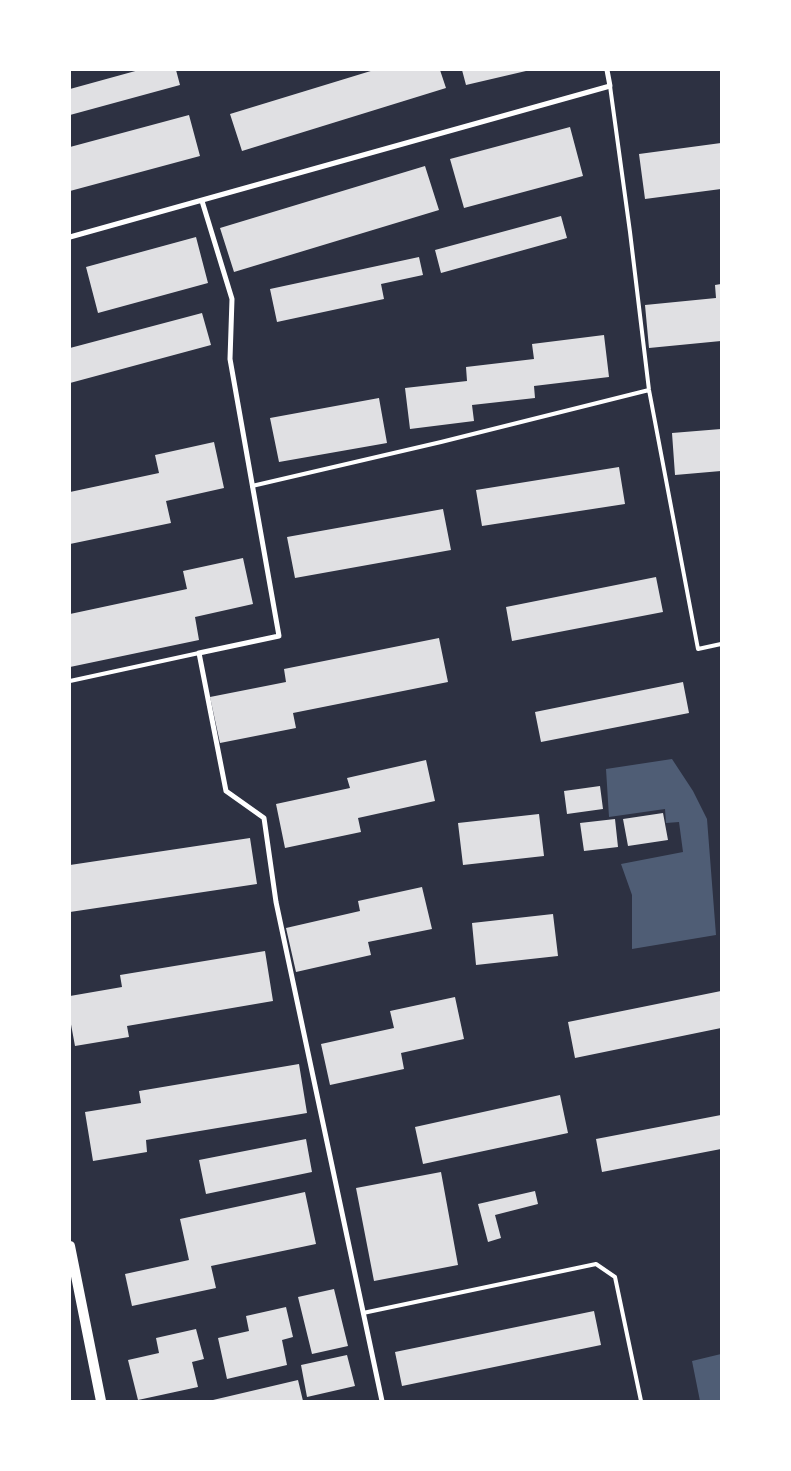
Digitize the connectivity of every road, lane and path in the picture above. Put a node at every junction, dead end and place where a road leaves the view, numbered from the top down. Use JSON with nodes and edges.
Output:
{"nodes":[{"id":1,"x":607,"y":70,"type":"edge"},
{"id":2,"x":610,"y":86,"type":"junction"},
{"id":3,"x":202,"y":201,"type":"junction"},
{"id":4,"x":70,"y":237,"type":"edge"},
{"id":5,"x":649,"y":390,"type":"junction"},
{"id":6,"x":252,"y":486,"type":"junction"},
{"id":7,"x":721,"y":644,"type":"edge"},
{"id":8,"x":199,"y":653,"type":"junction"},
{"id":9,"x":70,"y":681,"type":"edge"},
{"id":10,"x":70,"y":1246,"type":"edge"},
{"id":11,"x":363,"y":1313,"type":"junction"},
{"id":12,"x":101,"y":1401,"type":"edge"},
{"id":13,"x":382,"y":1401,"type":"edge"},
{"id":14,"x":641,"y":1401,"type":"edge"}],
"edges":[{"from":1,"to":2,"type":"street"},
{"from":2,"to":3,"type":"street"},
{"from":2,"to":5,"type":"lane"},
{"from":3,"to":4,"type":"street"},
{"from":3,"to":6,"type":"street"},
{"from":5,"to":6,"type":"lane"},
{"from":5,"to":7,"type":"lane"},
{"from":6,"to":8,"type":"street"},
{"from":8,"to":9,"type":"lane"},
{"from":8,"to":11,"type":"street"},
{"from":10,"to":12,"type":"main road"},
{"from":11,"to":13,"type":"street"},
{"from":11,"to":14,"type":"lane"}]}
